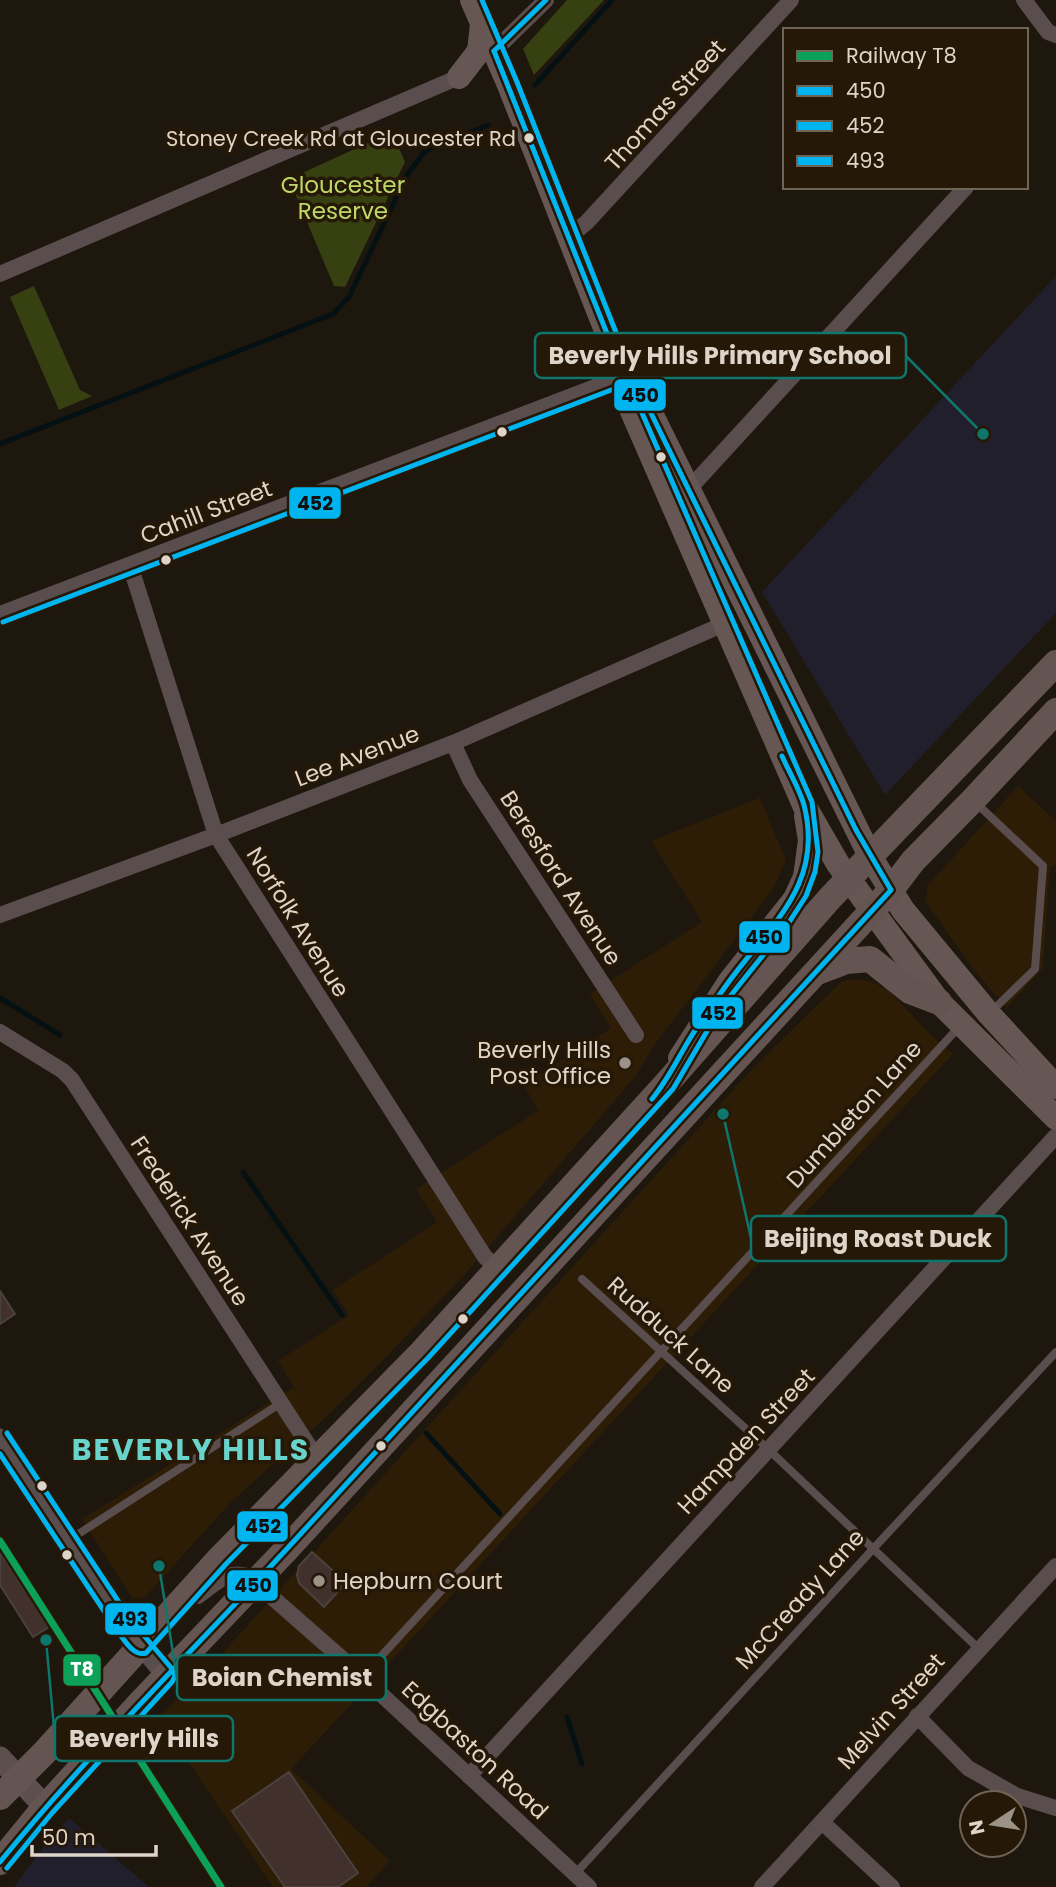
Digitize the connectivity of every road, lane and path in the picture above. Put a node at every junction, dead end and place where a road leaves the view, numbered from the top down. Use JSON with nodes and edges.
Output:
{"nodes":[{"id":1,"x":472,"y":0,"type":"edge"},
{"id":2,"x":545,"y":0,"type":"edge"},
{"id":3,"x":791,"y":0,"type":"edge"},
{"id":4,"x":1024,"y":0,"type":"edge"},
{"id":5,"x":482,"y":24,"type":"junction"},
{"id":6,"x":1056,"y":35,"type":"edge"},
{"id":7,"x":494,"y":51,"type":"junction"},
{"id":8,"x":459,"y":77,"type":"junction"},
{"id":9,"x":507,"y":82,"type":"junction"},
{"id":10,"x":964,"y":189,"type":"edge"},
{"id":11,"x":569,"y":237,"type":"junction"},
{"id":12,"x":0,"y":274,"type":"edge"},
{"id":13,"x":624,"y":376,"type":"junction"},
{"id":14,"x":689,"y":489,"type":"junction"},
{"id":15,"x":130,"y":565,"type":"junction"},
{"id":16,"x":0,"y":614,"type":"edge"},
{"id":17,"x":724,"y":624,"type":"junction"},
{"id":18,"x":1056,"y":663,"type":"edge"},
{"id":19,"x":1056,"y":711,"type":"edge"},
{"id":20,"x":453,"y":743,"type":"junction"},
{"id":21,"x":973,"y":800,"type":"junction"},
{"id":22,"x":804,"y":805,"type":"junction"},
{"id":23,"x":216,"y":835,"type":"junction"},
{"id":24,"x":870,"y":856,"type":"junction"},
{"id":25,"x":848,"y":880,"type":"junction"},
{"id":26,"x":891,"y":890,"type":"junction"},
{"id":27,"x":870,"y":910,"type":"junction"},
{"id":28,"x":0,"y":915,"type":"edge"},
{"id":29,"x":812,"y":974,"type":"junction"},
{"id":30,"x":939,"y":1002,"type":"junction"},
{"id":31,"x":989,"y":1014,"type":"junction"},
{"id":32,"x":961,"y":1024,"type":"junction"},
{"id":33,"x":0,"y":1032,"type":"edge"},
{"id":34,"x":636,"y":1035,"type":"dead end"},
{"id":35,"x":666,"y":1084,"type":"junction"},
{"id":36,"x":1056,"y":1087,"type":"edge"},
{"id":37,"x":1056,"y":1118,"type":"edge"},
{"id":38,"x":1056,"y":1136,"type":"edge"},
{"id":39,"x":498,"y":1269,"type":"junction"},
{"id":40,"x":582,"y":1279,"type":"dead end"},
{"id":41,"x":1056,"y":1352,"type":"edge"},
{"id":42,"x":661,"y":1353,"type":"junction"},
{"id":43,"x":281,"y":1404,"type":"junction"},
{"id":44,"x":0,"y":1438,"type":"edge"},
{"id":45,"x":769,"y":1450,"type":"junction"},
{"id":46,"x":318,"y":1460,"type":"junction"},
{"id":47,"x":67,"y":1542,"type":"junction"},
{"id":48,"x":873,"y":1549,"type":"junction"},
{"id":49,"x":1056,"y":1566,"type":"edge"},
{"id":50,"x":257,"y":1583,"type":"junction"},
{"id":51,"x":163,"y":1623,"type":"junction"},
{"id":52,"x":141,"y":1646,"type":"junction"},
{"id":53,"x":979,"y":1649,"type":"junction"},
{"id":54,"x":166,"y":1676,"type":"junction"},
{"id":55,"x":362,"y":1677,"type":"junction"},
{"id":56,"x":916,"y":1716,"type":"junction"},
{"id":57,"x":0,"y":1758,"type":"edge"},
{"id":58,"x":469,"y":1776,"type":"junction"},
{"id":59,"x":19,"y":1779,"type":"junction"},
{"id":60,"x":0,"y":1797,"type":"edge"},
{"id":61,"x":45,"y":1807,"type":"junction"},
{"id":62,"x":1056,"y":1808,"type":"edge"},
{"id":63,"x":822,"y":1822,"type":"junction"},
{"id":64,"x":0,"y":1863,"type":"edge"},
{"id":65,"x":575,"y":1874,"type":"junction"},
{"id":66,"x":589,"y":1887,"type":"edge"},
{"id":67,"x":762,"y":1887,"type":"edge"},
{"id":68,"x":892,"y":1887,"type":"edge"}],
"edges":[{"from":1,"to":5,"type":"main road"},
{"from":2,"to":7,"type":"street"},
{"from":3,"to":11,"type":"street","name":"Thomas Street"},
{"from":4,"to":6,"type":"street"},
{"from":5,"to":7,"type":"main road"},
{"from":5,"to":8,"type":"main road"},
{"from":7,"to":9,"type":"main road"},
{"from":8,"to":9,"type":"main road"},
{"from":8,"to":12,"type":"street"},
{"from":9,"to":11,"type":"main road"},
{"from":10,"to":14,"type":"street"},
{"from":11,"to":13,"type":"main road"},
{"from":13,"to":14,"type":"main road"},
{"from":13,"to":15,"type":"street","name":"Cahill Street"},
{"from":13,"to":17,"type":"main road"},
{"from":14,"to":24,"type":"main road"},
{"from":15,"to":16,"type":"street","name":"Cahill Street"},
{"from":15,"to":23,"type":"street","name":"Norfolk Avenue"},
{"from":17,"to":20,"type":"street","name":"Lee Avenue"},
{"from":17,"to":22,"type":"main road"},
{"from":18,"to":24,"type":"highway"},
{"from":19,"to":21,"type":"highway"},
{"from":20,"to":23,"type":"street","name":"Lee Avenue"},
{"from":20,"to":34,"type":"street","name":"Beresford Avenue"},
{"from":21,"to":26,"type":"highway"},
{"from":21,"to":31,"type":"lane"},
{"from":22,"to":25,"type":"main road"},
{"from":22,"to":35,"type":"main road"},
{"from":23,"to":28,"type":"street","name":"Lee Avenue"},
{"from":23,"to":39,"type":"street","name":"Norfolk Avenue"},
{"from":24,"to":25,"type":"highway"},
{"from":24,"to":26,"type":"main road"},
{"from":25,"to":27,"type":"main road"},
{"from":25,"to":35,"type":"highway"},
{"from":26,"to":27,"type":"highway"},
{"from":26,"to":31,"type":"main road"},
{"from":27,"to":29,"type":"highway"},
{"from":27,"to":30,"type":"main road"},
{"from":29,"to":30,"type":"highway"},
{"from":29,"to":50,"type":"highway"},
{"from":30,"to":32,"type":"main road"},
{"from":31,"to":36,"type":"main road"},
{"from":32,"to":37,"type":"main road"},
{"from":32,"to":42,"type":"lane","name":"Dumbleton Lane"},
{"from":33,"to":43,"type":"street","name":"Frederick Avenue"},
{"from":35,"to":39,"type":"highway"},
{"from":38,"to":45,"type":"street","name":"Hampden Street"},
{"from":39,"to":46,"type":"highway"},
{"from":40,"to":42,"type":"lane","name":"Rudduck Lane"},
{"from":41,"to":48,"type":"lane","name":"McCready Lane"},
{"from":42,"to":45,"type":"lane","name":"Rudduck Lane"},
{"from":42,"to":55,"type":"lane","name":"Dumbleton Lane"},
{"from":43,"to":46,"type":"street","name":"Frederick Avenue"},
{"from":43,"to":47,"type":"lane"},
{"from":44,"to":47,"type":"street"},
{"from":45,"to":48,"type":"lane","name":"Rudduck Lane"},
{"from":45,"to":58,"type":"street","name":"Hampden Street"},
{"from":46,"to":51,"type":"highway"},
{"from":47,"to":52,"type":"street"},
{"from":48,"to":53,"type":"lane","name":"Rudduck Lane"},
{"from":48,"to":65,"type":"lane","name":"McCready Lane"},
{"from":49,"to":53,"type":"street","name":"Melvin Street"},
{"from":50,"to":51,"type":"street"},
{"from":50,"to":54,"type":"highway"},
{"from":50,"to":55,"type":"street","name":"Edgbaston Road"},
{"from":51,"to":52,"type":"highway"},
{"from":52,"to":54,"type":"street"},
{"from":52,"to":59,"type":"highway"},
{"from":53,"to":56,"type":"street","name":"Melvin Street"},
{"from":54,"to":61,"type":"highway"},
{"from":55,"to":58,"type":"street","name":"Edgbaston Road"},
{"from":56,"to":62,"type":"street"},
{"from":56,"to":63,"type":"street","name":"Melvin Street"},
{"from":57,"to":59,"type":"main road"},
{"from":58,"to":65,"type":"street","name":"Edgbaston Road"},
{"from":59,"to":60,"type":"highway"},
{"from":59,"to":61,"type":"main road"},
{"from":61,"to":64,"type":"highway"},
{"from":63,"to":67,"type":"street","name":"Melvin Street"},
{"from":63,"to":68,"type":"street"},
{"from":65,"to":66,"type":"street","name":"Edgbaston Road"}]}
